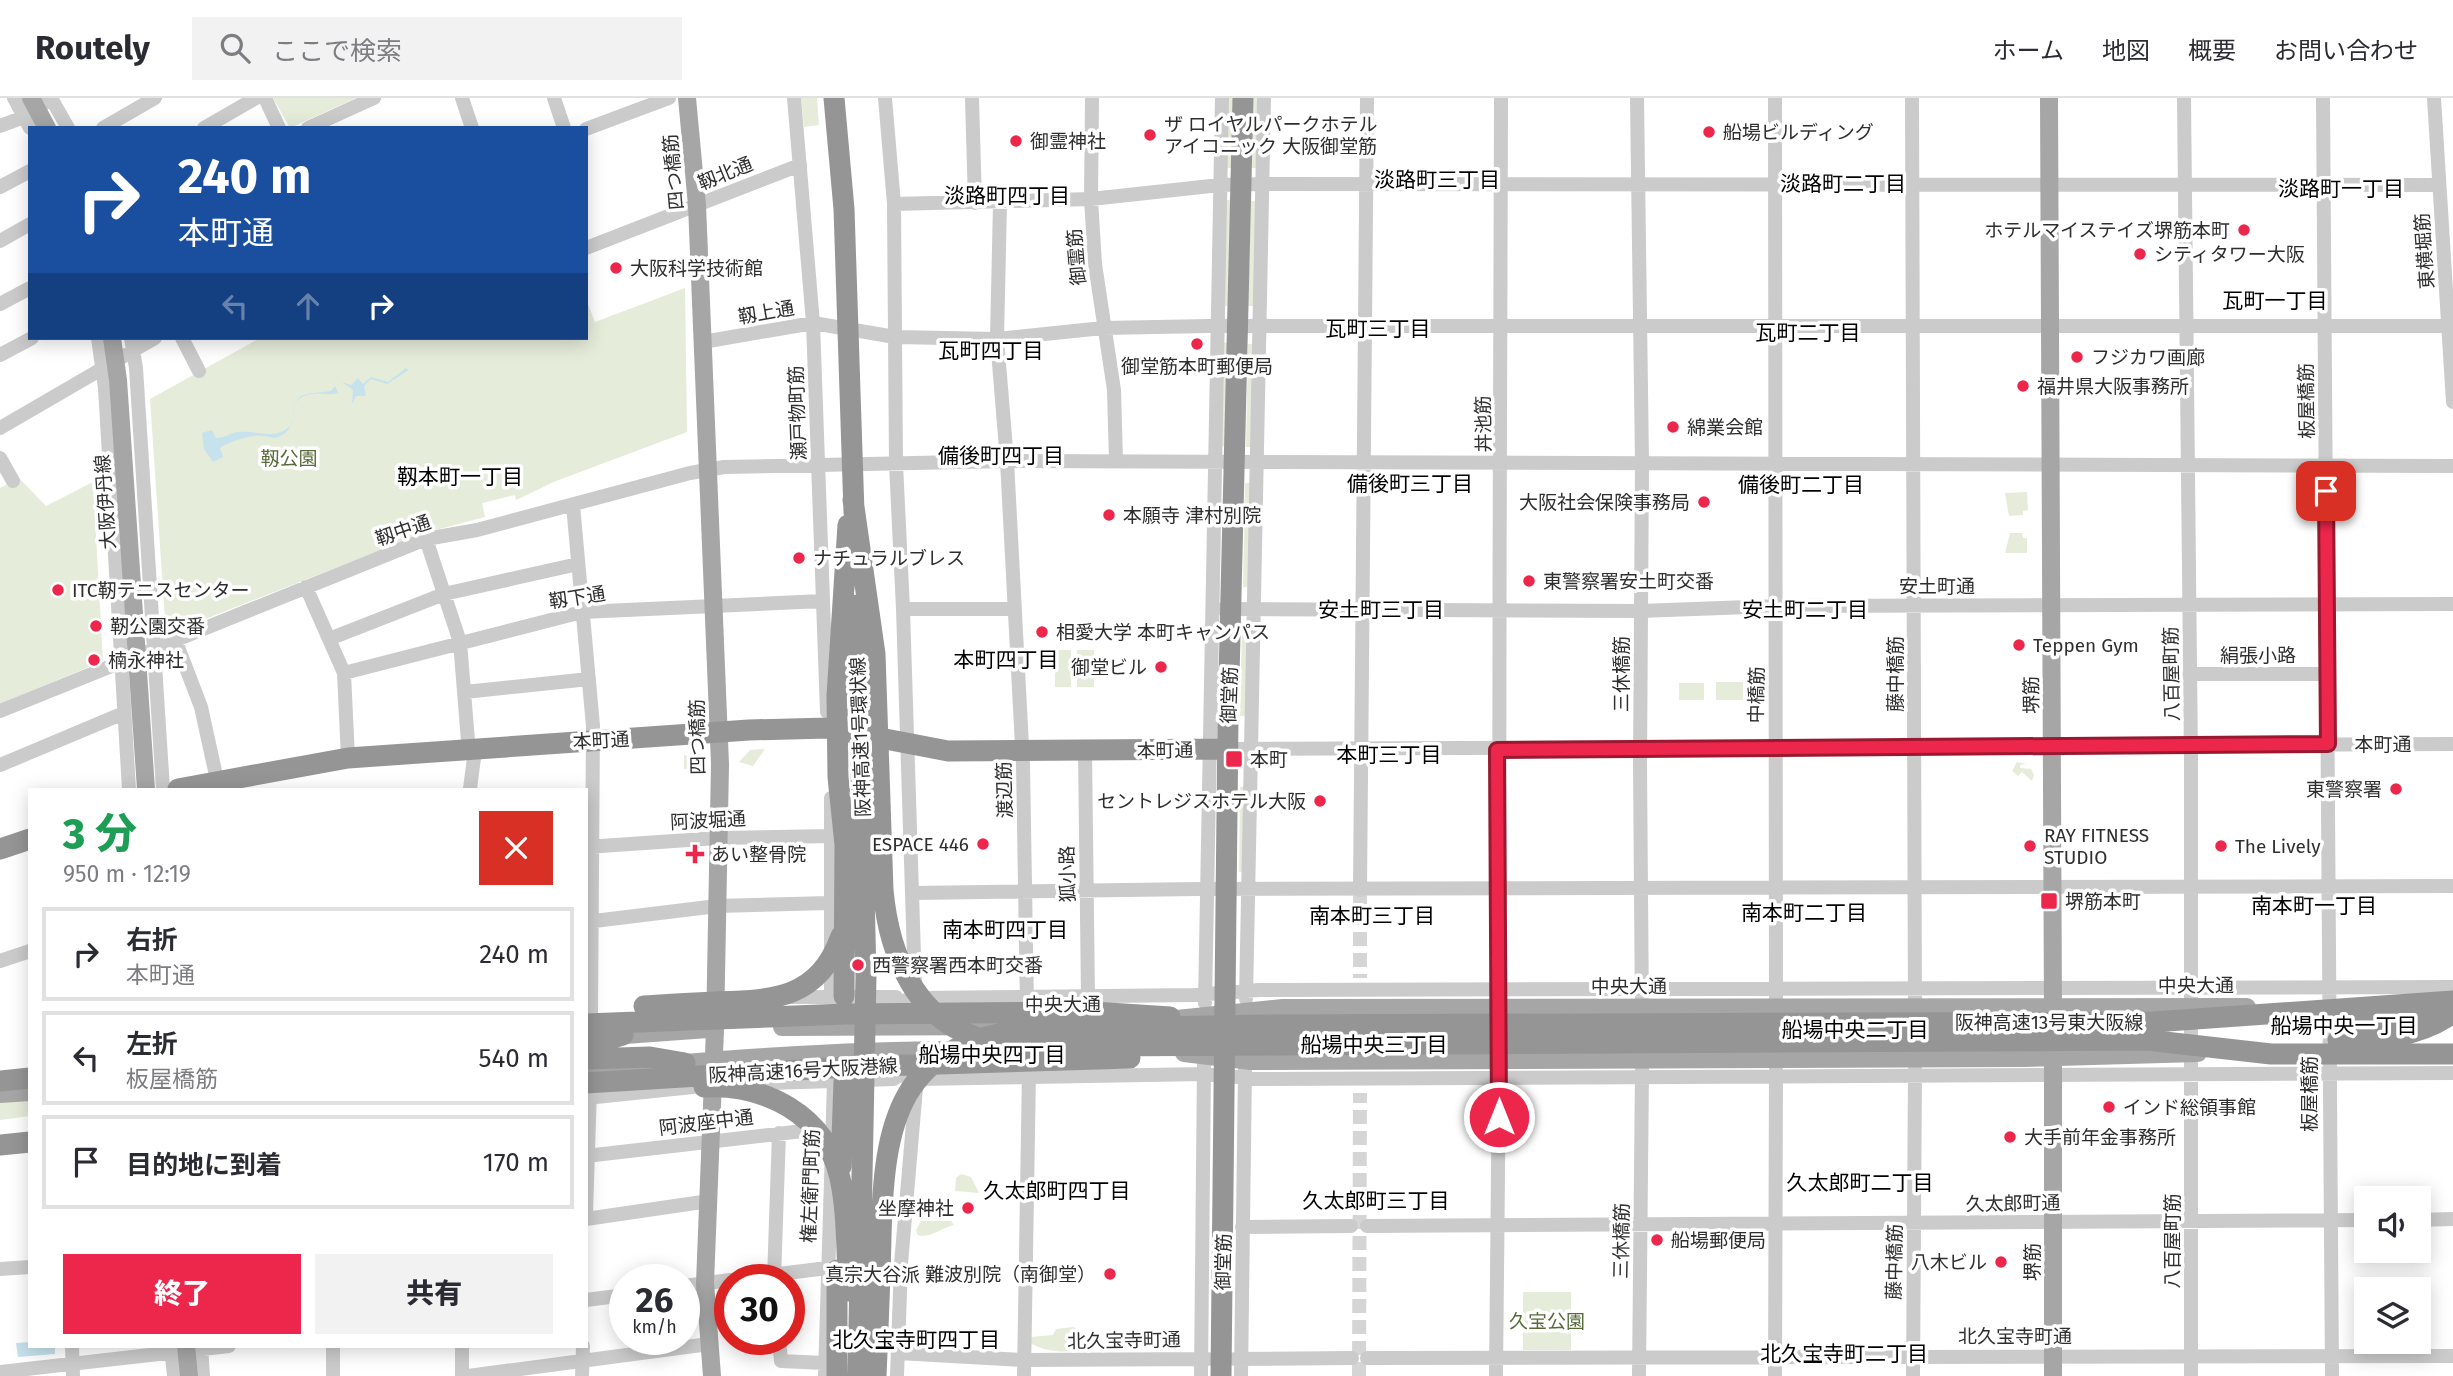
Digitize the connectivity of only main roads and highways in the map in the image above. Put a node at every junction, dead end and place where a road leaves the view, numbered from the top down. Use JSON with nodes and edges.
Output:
{"nodes":[{"id":1,"x":687,"y":98,"type":"edge"},
{"id":2,"x":834,"y":98,"type":"edge"},
{"id":3,"x":1243,"y":98,"type":"edge"},
{"id":4,"x":2049,"y":98,"type":"edge"},
{"id":5,"x":39,"y":106,"type":"edge"},
{"id":6,"x":46,"y":126,"type":"edge"},
{"id":7,"x":111,"y":340,"type":"edge"},
{"id":8,"x":845,"y":469,"type":"junction"},
{"id":9,"x":853,"y":500,"type":"junction"},
{"id":10,"x":860,"y":711,"type":"junction"},
{"id":11,"x":719,"y":733,"type":"junction"},
{"id":12,"x":1218,"y":749,"type":"junction"},
{"id":13,"x":146,"y":788,"type":"edge"},
{"id":14,"x":182,"y":788,"type":"edge"},
{"id":15,"x":28,"y":840,"type":"edge"},
{"id":16,"x":0,"y":849,"type":"edge"},
{"id":17,"x":837,"y":996,"type":"road end"},
{"id":18,"x":2453,"y":1001,"type":"edge"},
{"id":19,"x":2453,"y":1011,"type":"edge"},
{"id":20,"x":588,"y":1017,"type":"edge"},
{"id":21,"x":588,"y":1017,"type":"edge"},
{"id":22,"x":2453,"y":1019,"type":"edge"},
{"id":23,"x":715,"y":1029,"type":"junction"},
{"id":24,"x":2150,"y":1031,"type":"junction"},
{"id":25,"x":1269,"y":1034,"type":"junction"},
{"id":26,"x":623,"y":1035,"type":"junction"},
{"id":27,"x":588,"y":1037,"type":"edge"},
{"id":28,"x":588,"y":1045,"type":"edge"},
{"id":29,"x":2453,"y":1053,"type":"edge"},
{"id":30,"x":713,"y":1060,"type":"junction"},
{"id":31,"x":685,"y":1063,"type":"joint"},
{"id":32,"x":28,"y":1078,"type":"edge"},
{"id":33,"x":0,"y":1081,"type":"edge"},
{"id":34,"x":839,"y":1081,"type":"road end"},
{"id":35,"x":588,"y":1082,"type":"edge"},
{"id":36,"x":588,"y":1082,"type":"edge"},
{"id":37,"x":588,"y":1082,"type":"edge"},
{"id":38,"x":28,"y":1091,"type":"edge"},
{"id":39,"x":0,"y":1094,"type":"edge"},
{"id":40,"x":28,"y":1132,"type":"edge"},
{"id":41,"x":0,"y":1135,"type":"edge"},
{"id":42,"x":28,"y":1142,"type":"edge"},
{"id":43,"x":0,"y":1145,"type":"edge"},
{"id":44,"x":187,"y":1348,"type":"edge"},
{"id":45,"x":1221,"y":1363,"type":"edge"},
{"id":46,"x":829,"y":1372,"type":"edge"},
{"id":47,"x":189,"y":1376,"type":"edge"},
{"id":48,"x":712,"y":1376,"type":"edge"},
{"id":49,"x":858,"y":1376,"type":"edge"},
{"id":50,"x":876,"y":1376,"type":"edge"},
{"id":51,"x":2053,"y":1376,"type":"edge"}],
"edges":[{"from":1,"to":11,"type":"main road","name":"四つ橋筋"},
{"from":2,"to":8,"type":"highway","name":"阪神高速1号環状線"},
{"from":3,"to":12,"type":"highway","name":"御堂筋"},
{"from":4,"to":51,"type":"main road","name":"堺筋"},
{"from":5,"to":6,"type":"main road"},
{"from":7,"to":13,"type":"main road","name":"大阪伊丹線"},
{"from":8,"to":9,"type":"highway","name":"阪神高速1号環状線"},
{"from":8,"to":17,"type":"highway"},
{"from":9,"to":10,"type":"highway","name":"阪神高速1号環状線"},
{"from":9,"to":25,"type":"highway"},
{"from":10,"to":20,"type":"highway"},
{"from":10,"to":49,"type":"highway","name":"阪神高速1号環状線"},
{"from":11,"to":12,"type":"highway","name":"本町通"},
{"from":11,"to":14,"type":"highway","name":"本町通"},
{"from":11,"to":23,"type":"main road","name":"四つ橋筋"},
{"from":12,"to":45,"type":"highway","name":"御堂筋"},
{"from":15,"to":16,"type":"highway"},
{"from":18,"to":24,"type":"highway","name":"阪神高速13号東大阪線"},
{"from":19,"to":23,"type":"main road","name":"中央大通"},
{"from":19,"to":24,"type":"highway"},
{"from":21,"to":25,"type":"highway"},
{"from":22,"to":24,"type":"highway"},
{"from":23,"to":26,"type":"main road","name":"中央大通"},
{"from":23,"to":30,"type":"main road","name":"四つ橋筋"},
{"from":24,"to":25,"type":"highway","name":"阪神高速13号東大阪線"},
{"from":24,"to":29,"type":"highway","name":"阪神高速13号東大阪線"},
{"from":25,"to":35,"type":"highway","name":"阪神高速16号大阪港線"},
{"from":25,"to":50,"type":"highway"},
{"from":26,"to":27,"type":"main road","name":"中央大通"},
{"from":26,"to":28,"type":"highway"},
{"from":29,"to":30,"type":"main road"},
{"from":30,"to":31,"type":"main road"},
{"from":30,"to":48,"type":"main road","name":"四つ橋筋"},
{"from":31,"to":37,"type":"highway"},
{"from":32,"to":33,"type":"highway"},
{"from":34,"to":46,"type":"highway"},
{"from":36,"to":49,"type":"highway"},
{"from":38,"to":39,"type":"main road"},
{"from":40,"to":41,"type":"main road"},
{"from":42,"to":43,"type":"highway"},
{"from":44,"to":47,"type":"main road"}]}
